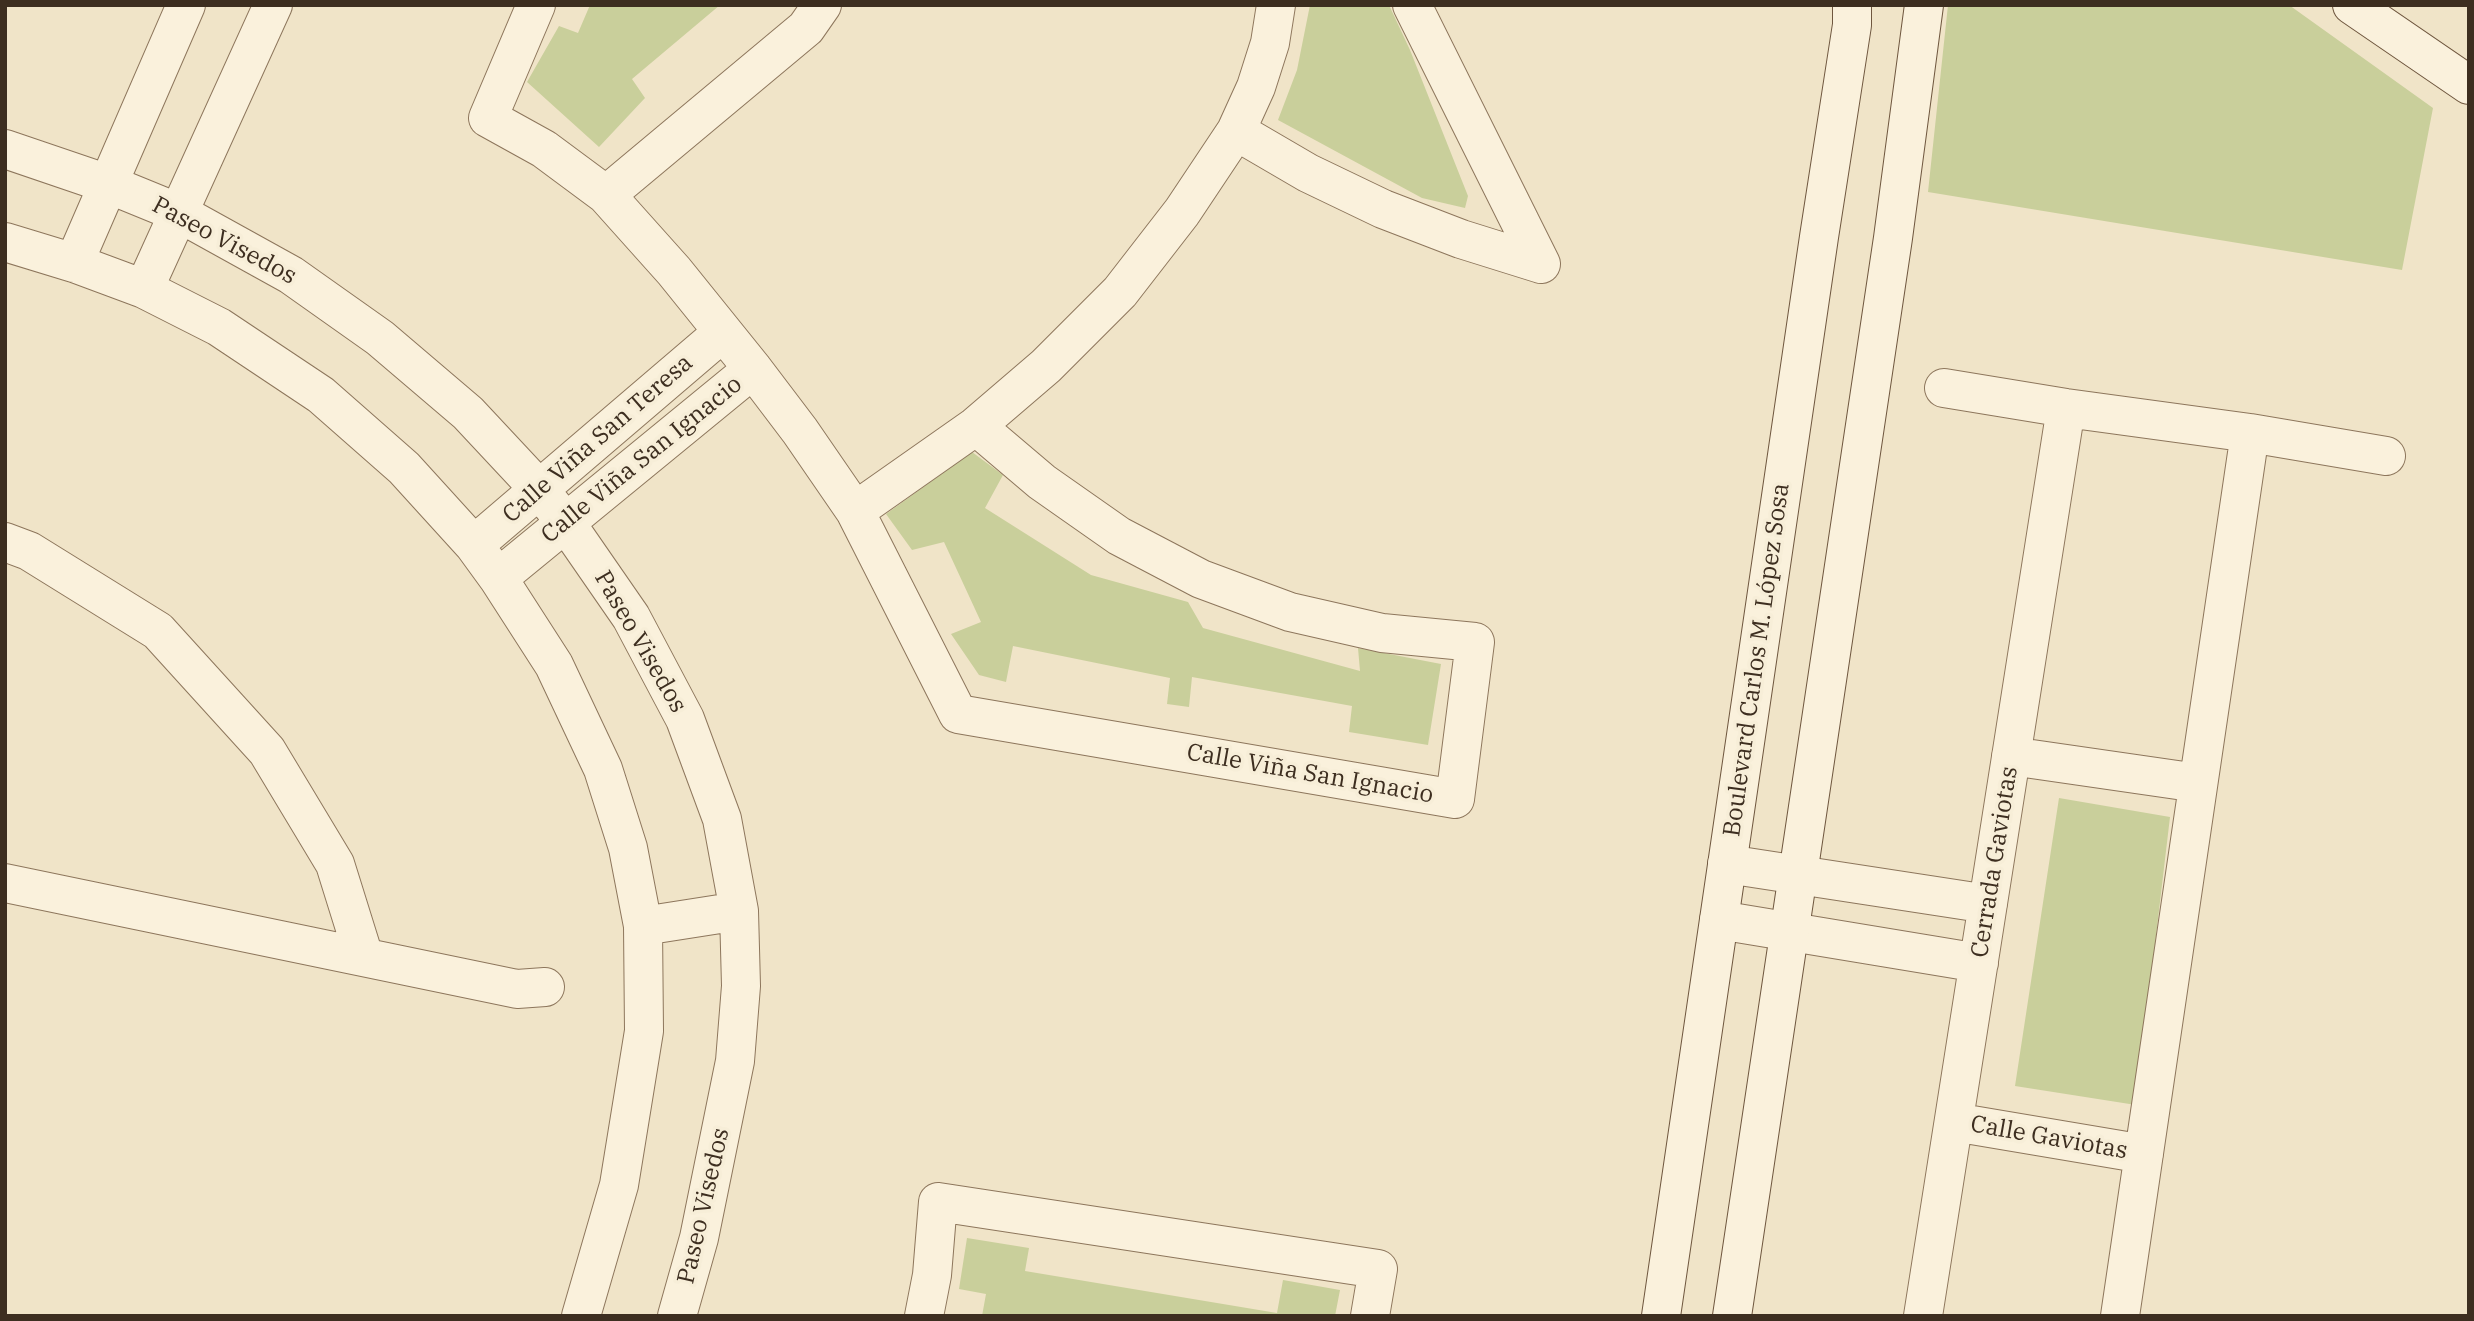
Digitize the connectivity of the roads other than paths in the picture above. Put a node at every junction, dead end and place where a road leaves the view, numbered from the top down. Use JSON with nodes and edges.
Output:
{"nodes":[{"id":1,"x":186,"y":5,"type":"edge"},
{"id":2,"x":273,"y":5,"type":"edge"},
{"id":3,"x":536,"y":5,"type":"edge"},
{"id":4,"x":822,"y":5,"type":"edge"},
{"id":5,"x":1276,"y":5,"type":"edge"},
{"id":6,"x":1412,"y":5,"type":"edge"},
{"id":7,"x":1852,"y":5,"type":"edge"},
{"id":8,"x":1924,"y":5,"type":"edge"},
{"id":9,"x":2352,"y":5,"type":"edge"},
{"id":10,"x":2469,"y":85,"type":"edge"},
{"id":11,"x":1236,"y":131,"type":"junction"},
{"id":12,"x":5,"y":149,"type":"edge"},
{"id":13,"x":108,"y":184,"type":"junction"},
{"id":14,"x":606,"y":195,"type":"junction"},
{"id":15,"x":179,"y":213,"type":"junction"},
{"id":16,"x":5,"y":242,"type":"edge"},
{"id":17,"x":74,"y":263,"type":"junction"},
{"id":18,"x":144,"y":289,"type":"junction"},
{"id":19,"x":722,"y":332,"type":"junction"},
{"id":20,"x":753,"y":369,"type":"junction"},
{"id":21,"x":1944,"y":388,"type":"dead end"},
{"id":22,"x":2066,"y":408,"type":"junction"},
{"id":23,"x":976,"y":426,"type":"junction"},
{"id":24,"x":2250,"y":433,"type":"junction"},
{"id":25,"x":2386,"y":456,"type":"dead end"},
{"id":26,"x":539,"y":489,"type":"junction"},
{"id":27,"x":855,"y":511,"type":"junction"},
{"id":28,"x":566,"y":523,"type":"junction"},
{"id":29,"x":5,"y":542,"type":"edge"},
{"id":30,"x":474,"y":545,"type":"junction"},
{"id":31,"x":498,"y":578,"type":"junction"},
{"id":32,"x":2011,"y":756,"type":"junction"},
{"id":33,"x":2198,"y":783,"type":"junction"},
{"id":34,"x":1727,"y":864,"type":"junction"},
{"id":35,"x":1798,"y":875,"type":"junction"},
{"id":36,"x":5,"y":883,"type":"edge"},
{"id":37,"x":1988,"y":904,"type":"junction"},
{"id":38,"x":738,"y":911,"type":"junction"},
{"id":39,"x":1719,"y":920,"type":"junction"},
{"id":40,"x":643,"y":926,"type":"junction"},
{"id":41,"x":1789,"y":931,"type":"junction"},
{"id":42,"x":364,"y":957,"type":"junction"},
{"id":43,"x":1979,"y":963,"type":"junction"},
{"id":44,"x":545,"y":987,"type":"dead end"},
{"id":45,"x":1954,"y":1122,"type":"junction"},
{"id":46,"x":2144,"y":1154,"type":"junction"},
{"id":47,"x":580,"y":1316,"type":"edge"},
{"id":48,"x":677,"y":1316,"type":"edge"},
{"id":49,"x":924,"y":1316,"type":"edge"},
{"id":50,"x":1370,"y":1316,"type":"edge"},
{"id":51,"x":1661,"y":1316,"type":"edge"},
{"id":52,"x":1732,"y":1316,"type":"edge"},
{"id":53,"x":1923,"y":1316,"type":"edge"},
{"id":54,"x":2120,"y":1316,"type":"edge"}],
"edges":[{"from":1,"to":13,"type":"street"},
{"from":2,"to":15,"type":"street"},
{"from":3,"to":14,"type":"street"},
{"from":4,"to":14,"type":"street"},
{"from":5,"to":11,"type":"street"},
{"from":6,"to":11,"type":"street"},
{"from":7,"to":34,"type":"street","name":"Boulevard Carlos M. López Sosa"},
{"from":8,"to":35,"type":"street"},
{"from":9,"to":10,"type":"street"},
{"from":11,"to":23,"type":"street"},
{"from":12,"to":13,"type":"street","name":"Paseo Visedos"},
{"from":13,"to":15,"type":"street","name":"Paseo Visedos"},
{"from":13,"to":17,"type":"street"},
{"from":14,"to":19,"type":"street"},
{"from":15,"to":18,"type":"street"},
{"from":15,"to":26,"type":"street","name":"Paseo Visedos"},
{"from":16,"to":17,"type":"street"},
{"from":17,"to":18,"type":"street"},
{"from":18,"to":30,"type":"street"},
{"from":19,"to":20,"type":"street"},
{"from":19,"to":26,"type":"street","name":"Calle Viña San Teresa"},
{"from":20,"to":27,"type":"street","name":"Calle Viña San Ignacio"},
{"from":20,"to":28,"type":"street","name":"Calle Viña San Ignacio"},
{"from":21,"to":22,"type":"street"},
{"from":22,"to":24,"type":"street"},
{"from":22,"to":32,"type":"street","name":"Cerrada Gaviotas"},
{"from":23,"to":27,"type":"street"},
{"from":23,"to":27,"type":"street","name":"Calle Viña San Ignacio"},
{"from":24,"to":25,"type":"street"},
{"from":24,"to":33,"type":"street"},
{"from":26,"to":28,"type":"street","name":"Paseo Visedos"},
{"from":26,"to":30,"type":"street","name":"Calle Viña San Teresa"},
{"from":28,"to":31,"type":"street","name":"Calle Viña San Ignacio"},
{"from":28,"to":38,"type":"street","name":"Paseo Visedos"},
{"from":29,"to":42,"type":"street"},
{"from":30,"to":31,"type":"street"},
{"from":31,"to":40,"type":"street"},
{"from":32,"to":33,"type":"street"},
{"from":32,"to":37,"type":"street","name":"Cerrada Gaviotas"},
{"from":33,"to":46,"type":"street"},
{"from":34,"to":35,"type":"street"},
{"from":34,"to":39,"type":"street","name":"Boulevard Carlos M. López Sosa"},
{"from":35,"to":37,"type":"street"},
{"from":35,"to":41,"type":"street"},
{"from":36,"to":42,"type":"street"},
{"from":37,"to":43,"type":"street","name":"Cerrada Gaviotas"},
{"from":38,"to":40,"type":"street"},
{"from":38,"to":48,"type":"street","name":"Paseo Visedos"},
{"from":39,"to":41,"type":"street"},
{"from":39,"to":51,"type":"street","name":"Boulevard Carlos M. López Sosa"},
{"from":40,"to":47,"type":"street"},
{"from":41,"to":43,"type":"street"},
{"from":41,"to":52,"type":"street"},
{"from":42,"to":44,"type":"street"},
{"from":43,"to":45,"type":"street","name":"Cerrada Gaviotas"},
{"from":45,"to":46,"type":"street","name":"Calle Gaviotas"},
{"from":45,"to":53,"type":"street","name":"Cerrada Gaviotas"},
{"from":46,"to":54,"type":"street"},
{"from":49,"to":50,"type":"street"}]}
